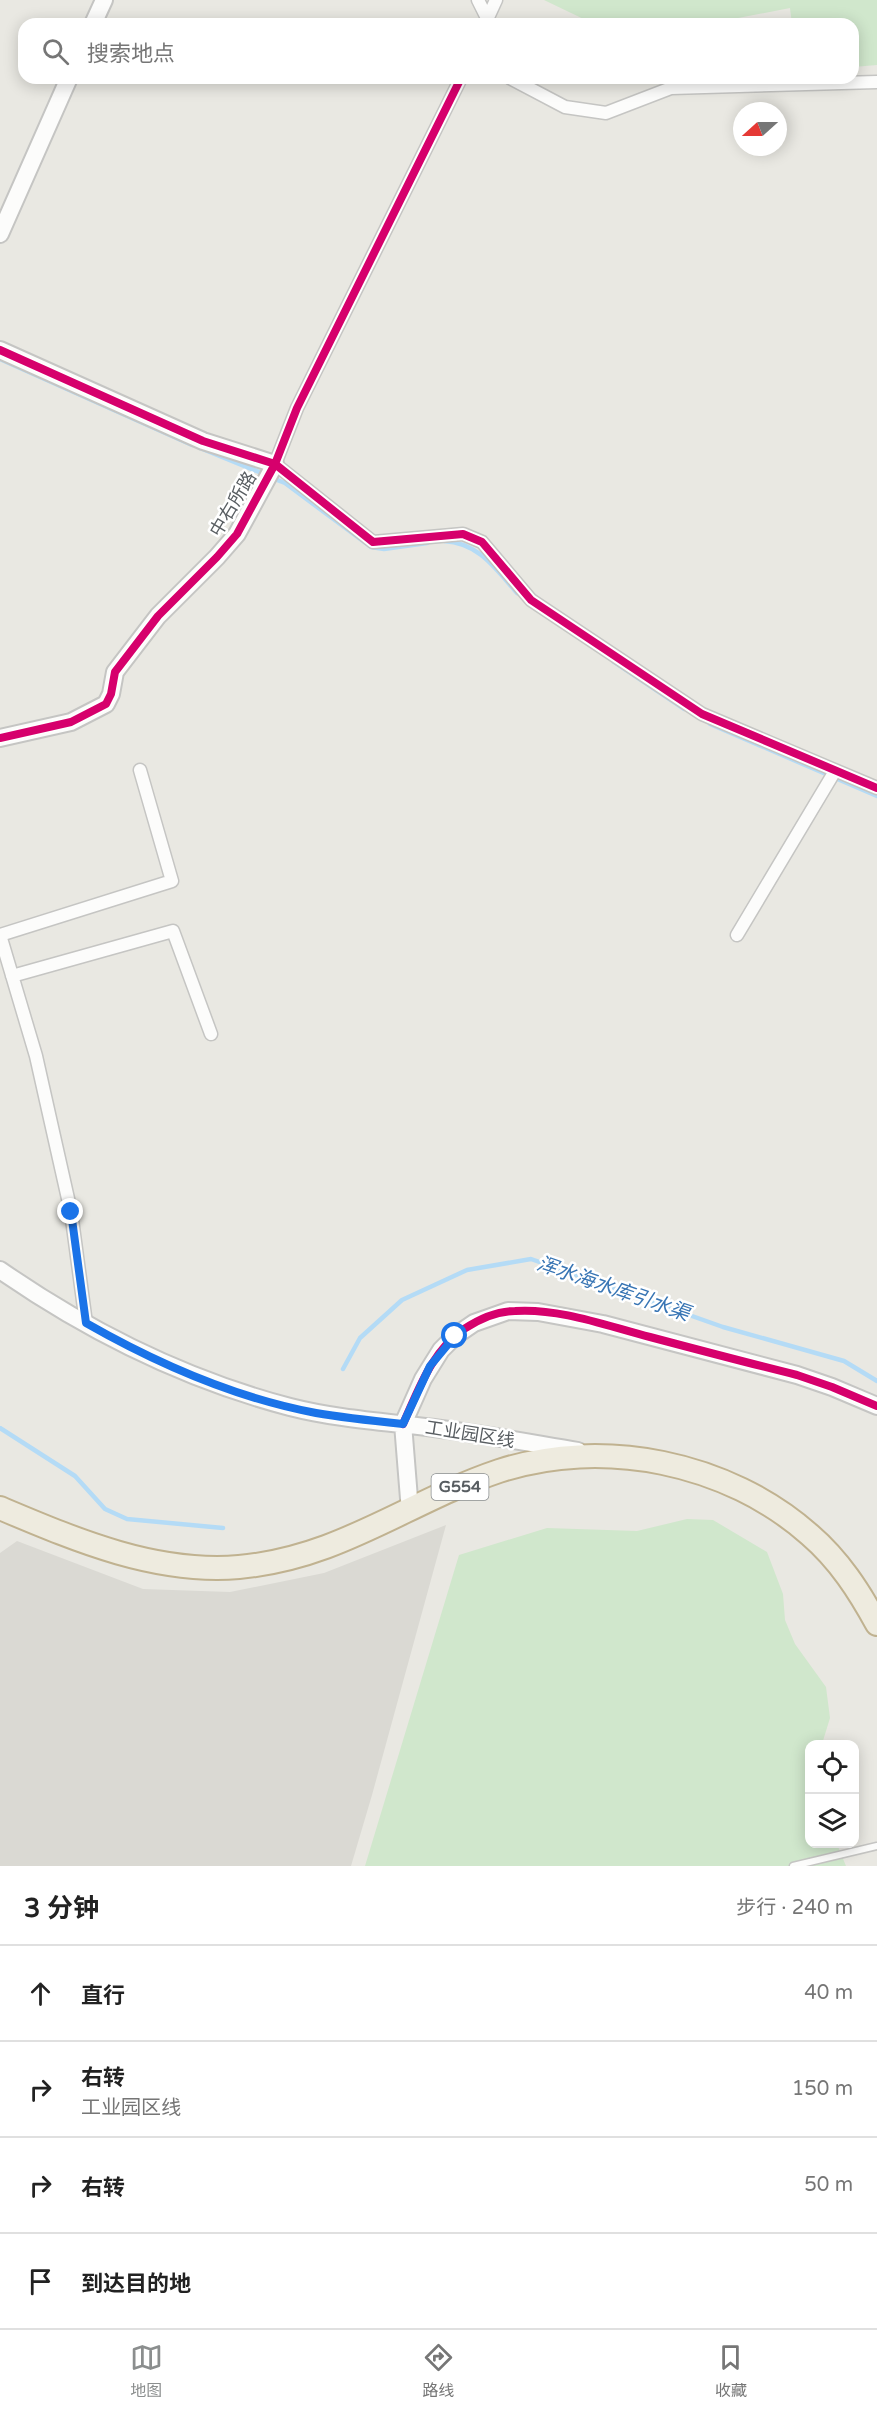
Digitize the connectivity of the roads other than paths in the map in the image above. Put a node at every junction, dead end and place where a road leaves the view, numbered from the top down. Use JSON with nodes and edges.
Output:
{"nodes":[{"id":1,"x":104,"y":0,"type":"edge"},
{"id":2,"x":478,"y":0,"type":"edge"},
{"id":3,"x":496,"y":0,"type":"edge"},
{"id":4,"x":96,"y":18,"type":"edge"},
{"id":5,"x":485,"y":18,"type":"edge"},
{"id":6,"x":487,"y":18,"type":"edge"},
{"id":7,"x":877,"y":82,"type":"edge"},
{"id":8,"x":859,"y":83,"type":"edge"},
{"id":9,"x":66,"y":84,"type":"edge"},
{"id":10,"x":458,"y":84,"type":"edge"},
{"id":11,"x":521,"y":84,"type":"edge"},
{"id":12,"x":808,"y":84,"type":"edge"},
{"id":13,"x":0,"y":234,"type":"edge"},
{"id":14,"x":0,"y":350,"type":"edge"},
{"id":15,"x":270,"y":472,"type":"junction"},
{"id":16,"x":0,"y":738,"type":"edge"},
{"id":17,"x":140,"y":770,"type":"dead end"},
{"id":18,"x":832,"y":775,"type":"junction"},
{"id":19,"x":877,"y":788,"type":"edge"},
{"id":20,"x":0,"y":935,"type":"edge"},
{"id":21,"x":737,"y":935,"type":"dead end"},
{"id":22,"x":12,"y":976,"type":"junction"},
{"id":23,"x":211,"y":1034,"type":"dead end"},
{"id":24,"x":0,"y":1270,"type":"edge"},
{"id":25,"x":86,"y":1323,"type":"junction"},
{"id":26,"x":877,"y":1406,"type":"edge"},
{"id":27,"x":403,"y":1424,"type":"junction"},
{"id":28,"x":613,"y":1457,"type":"junction"},
{"id":29,"x":0,"y":1508,"type":"edge"},
{"id":30,"x":410,"y":1511,"type":"junction"},
{"id":31,"x":877,"y":1624,"type":"edge"},
{"id":32,"x":877,"y":1846,"type":"edge"},
{"id":33,"x":794,"y":1866,"type":"edge"}],
"edges":[{"from":1,"to":4,"type":"street"},
{"from":2,"to":5,"type":"street"},
{"from":3,"to":6,"type":"street"},
{"from":7,"to":8,"type":"street"},
{"from":9,"to":13,"type":"street"},
{"from":10,"to":15,"type":"street"},
{"from":11,"to":12,"type":"street"},
{"from":14,"to":15,"type":"street","name":"中右所路"},
{"from":15,"to":16,"type":"street","name":"中右所路"},
{"from":15,"to":18,"type":"street"},
{"from":17,"to":20,"type":"street"},
{"from":18,"to":19,"type":"street"},
{"from":18,"to":21,"type":"street"},
{"from":20,"to":22,"type":"street"},
{"from":22,"to":23,"type":"street"},
{"from":22,"to":25,"type":"street"},
{"from":24,"to":25,"type":"street","name":"工业园区线"},
{"from":25,"to":27,"type":"street","name":"工业园区线"},
{"from":26,"to":27,"type":"street"},
{"from":27,"to":28,"type":"street","name":"工业园区线"},
{"from":27,"to":30,"type":"street"},
{"from":28,"to":30,"type":"highway","number":"G554"},
{"from":28,"to":31,"type":"highway","number":"G554"},
{"from":29,"to":30,"type":"highway","number":"G554"},
{"from":32,"to":33,"type":"lane"}]}
